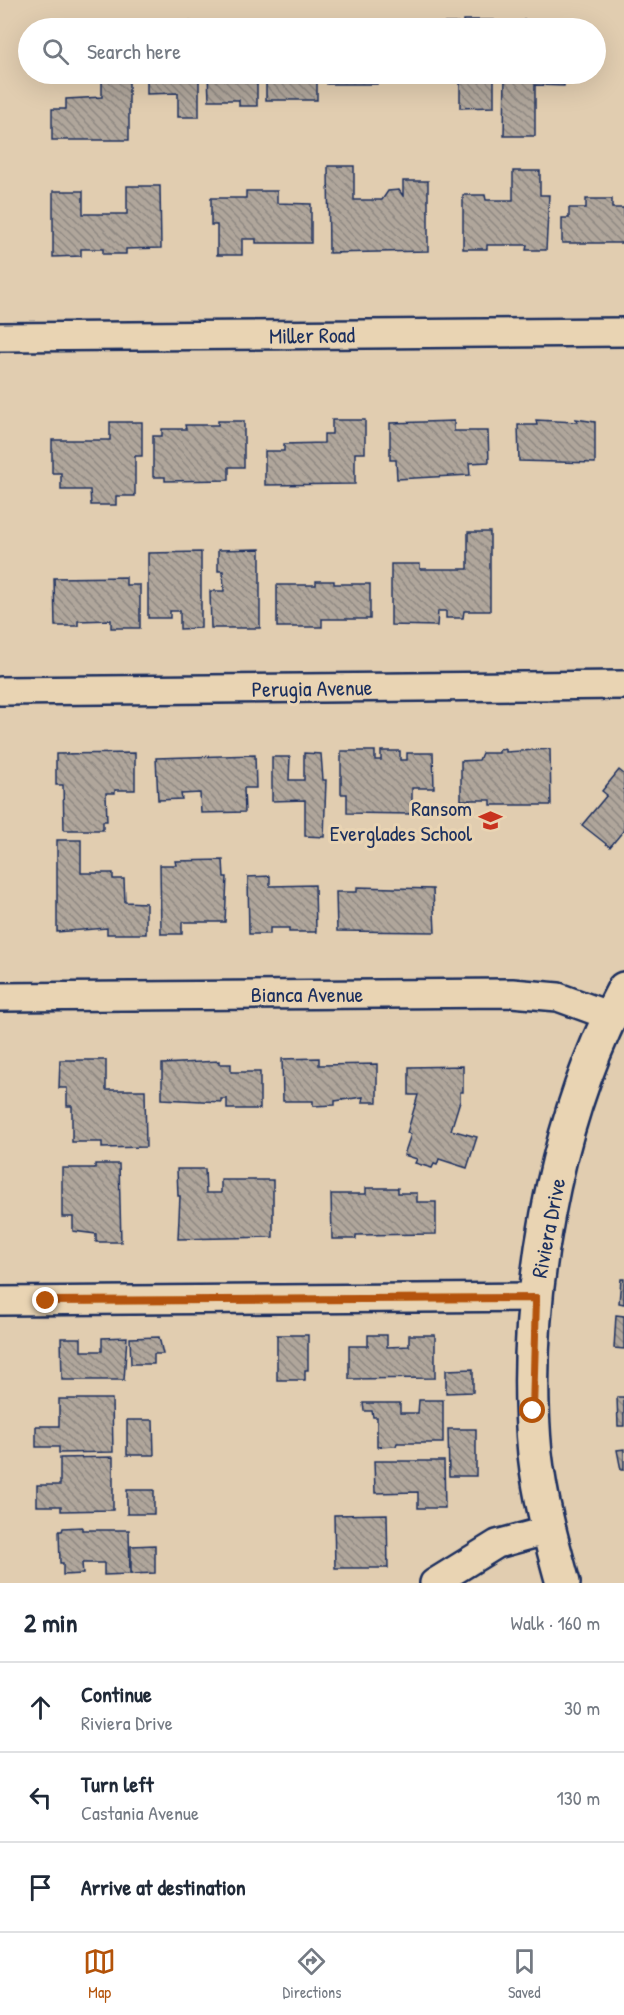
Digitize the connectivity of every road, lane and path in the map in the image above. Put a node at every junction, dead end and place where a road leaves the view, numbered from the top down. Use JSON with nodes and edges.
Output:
{"nodes":[{"id":1,"x":624,"y":332,"type":"edge"},
{"id":2,"x":0,"y":338,"type":"edge"},
{"id":3,"x":624,"y":685,"type":"edge"},
{"id":4,"x":0,"y":691,"type":"edge"},
{"id":5,"x":0,"y":997,"type":"edge"},
{"id":6,"x":617,"y":1003,"type":"edge"},
{"id":7,"x":536,"y":1298,"type":"junction"},
{"id":8,"x":0,"y":1301,"type":"edge"},
{"id":9,"x":549,"y":1530,"type":"junction"},
{"id":10,"x":434,"y":1583,"type":"edge"},
{"id":11,"x":562,"y":1583,"type":"edge"}],
"edges":[{"from":1,"to":2,"type":"street","name":"Miller Road"},
{"from":3,"to":4,"type":"street","name":"Perugia Avenue"},
{"from":5,"to":6,"type":"street","name":"Bianca Avenue"},
{"from":6,"to":7,"type":"street","name":"Riviera Drive"},
{"from":7,"to":8,"type":"street"},
{"from":7,"to":9,"type":"street","name":"Riviera Drive"},
{"from":9,"to":10,"type":"street"},
{"from":9,"to":11,"type":"street","name":"Riviera Drive"}]}
